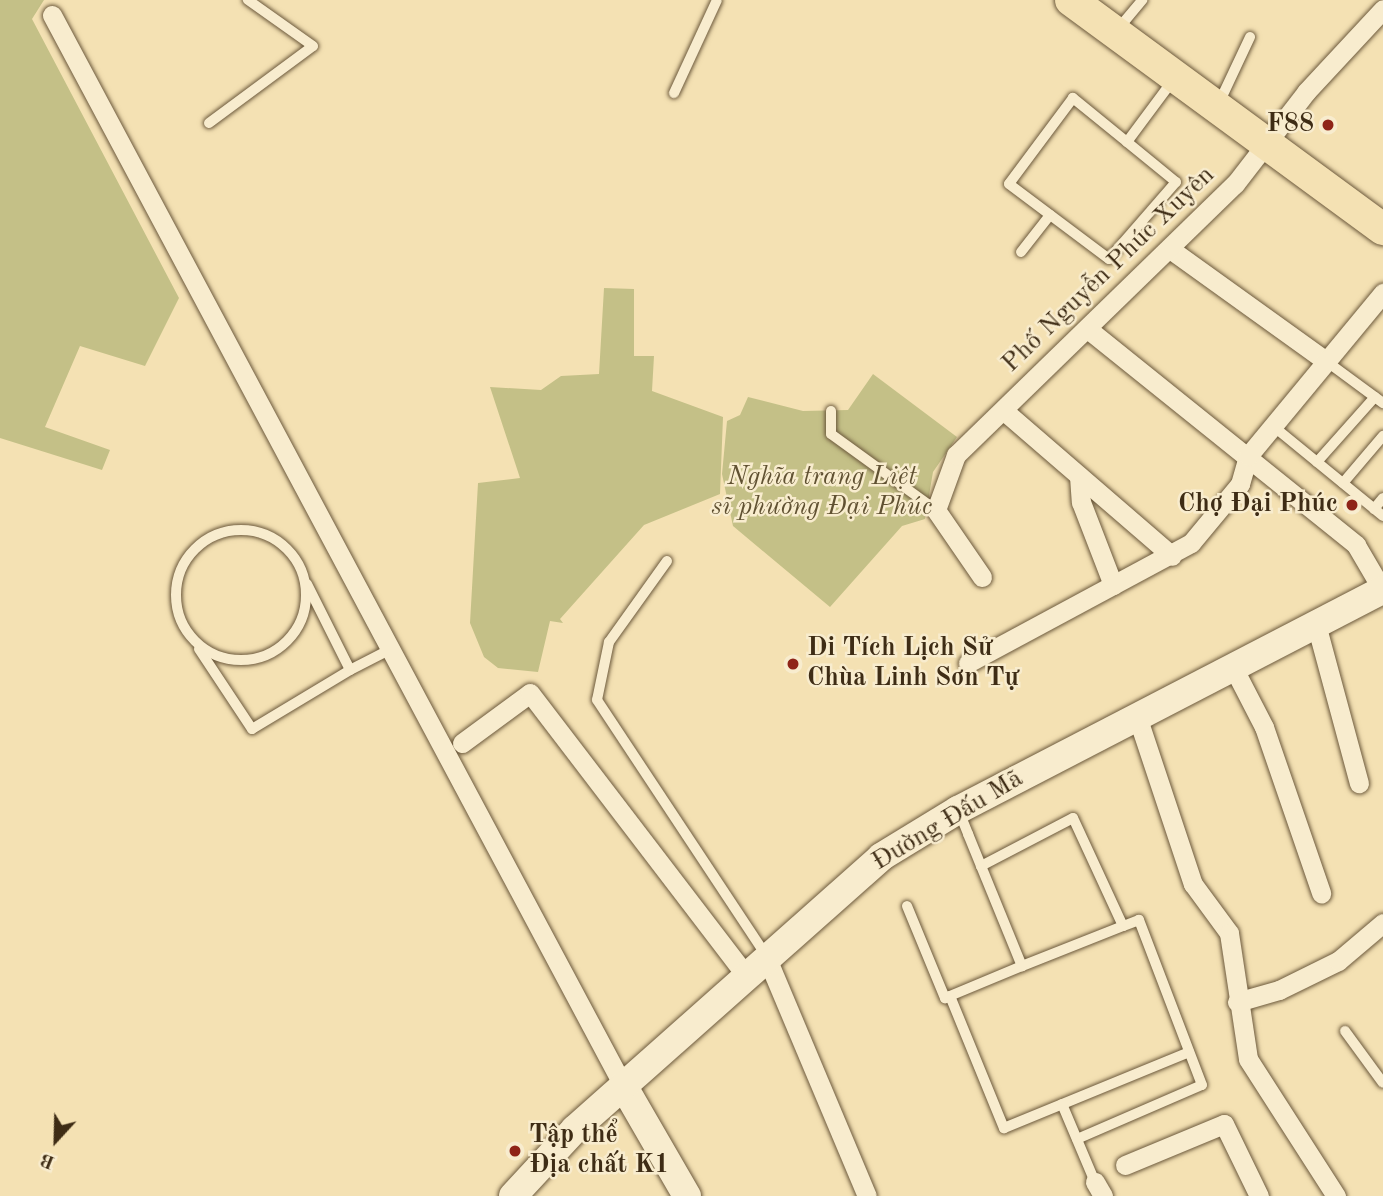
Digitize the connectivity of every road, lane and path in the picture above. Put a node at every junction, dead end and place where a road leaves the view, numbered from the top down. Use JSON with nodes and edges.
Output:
{"nodes":[{"id":1,"x":248,"y":0,"type":"edge"},
{"id":2,"x":717,"y":0,"type":"edge"},
{"id":3,"x":1071,"y":0,"type":"edge"},
{"id":4,"x":1142,"y":0,"type":"edge"},
{"id":5,"x":52,"y":15,"type":"dead end"},
{"id":6,"x":1380,"y":18,"type":"edge"},
{"id":7,"x":1114,"y":33,"type":"junction"},
{"id":8,"x":1250,"y":37,"type":"dead end"},
{"id":9,"x":1175,"y":77,"type":"junction"},
{"id":10,"x":674,"y":93,"type":"dead end"},
{"id":11,"x":1217,"y":107,"type":"junction"},
{"id":12,"x":209,"y":123,"type":"dead end"},
{"id":13,"x":1127,"y":142,"type":"junction"},
{"id":14,"x":1270,"y":142,"type":"junction"},
{"id":15,"x":1050,"y":215,"type":"junction"},
{"id":16,"x":1383,"y":229,"type":"edge"},
{"id":17,"x":1170,"y":249,"type":"junction"},
{"id":18,"x":1021,"y":252,"type":"dead end"},
{"id":19,"x":1383,"y":293,"type":"edge"},
{"id":20,"x":1089,"y":330,"type":"junction"},
{"id":21,"x":1326,"y":362,"type":"junction"},
{"id":22,"x":1379,"y":400,"type":"edge"},
{"id":23,"x":1003,"y":410,"type":"junction"},
{"id":24,"x":831,"y":411,"type":"dead end"},
{"id":25,"x":1273,"y":426,"type":"junction"},
{"id":26,"x":1383,"y":436,"type":"edge"},
{"id":27,"x":1248,"y":456,"type":"junction"},
{"id":28,"x":1317,"y":462,"type":"junction"},
{"id":29,"x":1079,"y":476,"type":"junction"},
{"id":30,"x":1343,"y":483,"type":"junction"},
{"id":31,"x":1383,"y":498,"type":"edge"},
{"id":32,"x":1374,"y":509,"type":"junction"},
{"id":33,"x":936,"y":510,"type":"junction"},
{"id":34,"x":1383,"y":516,"type":"edge"},
{"id":35,"x":1172,"y":556,"type":"junction"},
{"id":36,"x":667,"y":561,"type":"dead end"},
{"id":37,"x":982,"y":577,"type":"dead end"},
{"id":38,"x":304,"y":578,"type":"junction"},
{"id":39,"x":1113,"y":585,"type":"junction"},
{"id":40,"x":1383,"y":591,"type":"edge"},
{"id":41,"x":1316,"y":624,"type":"junction"},
{"id":42,"x":194,"y":641,"type":"junction"},
{"id":43,"x":391,"y":649,"type":"junction"},
{"id":44,"x":968,"y":663,"type":"dead end"},
{"id":45,"x":1233,"y":667,"type":"junction"},
{"id":46,"x":350,"y":670,"type":"junction"},
{"id":47,"x":1137,"y":716,"type":"junction"},
{"id":48,"x":462,"y":743,"type":"dead end"},
{"id":49,"x":1359,"y":783,"type":"dead end"},
{"id":50,"x":958,"y":810,"type":"junction"},
{"id":51,"x":981,"y":866,"type":"junction"},
{"id":52,"x":1321,"y":893,"type":"dead end"},
{"id":53,"x":907,"y":906,"type":"dead end"},
{"id":54,"x":1383,"y":923,"type":"edge"},
{"id":55,"x":1123,"y":926,"type":"junction"},
{"id":56,"x":766,"y":956,"type":"junction"},
{"id":57,"x":1022,"y":966,"type":"junction"},
{"id":58,"x":746,"y":975,"type":"junction"},
{"id":59,"x":950,"y":996,"type":"junction"},
{"id":60,"x":1237,"y":1002,"type":"junction"},
{"id":61,"x":1345,"y":1031,"type":"dead end"},
{"id":62,"x":1189,"y":1052,"type":"junction"},
{"id":63,"x":1383,"y":1083,"type":"edge"},
{"id":64,"x":624,"y":1087,"type":"junction"},
{"id":65,"x":1062,"y":1104,"type":"junction"},
{"id":66,"x":1077,"y":1139,"type":"junction"},
{"id":67,"x":1125,"y":1165,"type":"dead end"},
{"id":68,"x":1099,"y":1189,"type":"edge"},
{"id":69,"x":513,"y":1196,"type":"edge"},
{"id":70,"x":687,"y":1196,"type":"edge"},
{"id":71,"x":867,"y":1196,"type":"edge"},
{"id":72,"x":1259,"y":1196,"type":"edge"},
{"id":73,"x":1336,"y":1196,"type":"edge"}],
"edges":[{"from":1,"to":12,"type":"lane"},
{"from":2,"to":10,"type":"lane"},
{"from":3,"to":7,"type":"main road"},
{"from":4,"to":7,"type":"lane"},
{"from":5,"to":43,"type":"street"},
{"from":6,"to":14,"type":"street","name":"Phố Nguyễn Phúc Xuyên"},
{"from":7,"to":9,"type":"main road"},
{"from":8,"to":11,"type":"lane"},
{"from":9,"to":11,"type":"main road"},
{"from":9,"to":13,"type":"lane"},
{"from":11,"to":14,"type":"main road"},
{"from":13,"to":15,"type":"lane"},
{"from":13,"to":15,"type":"lane"},
{"from":14,"to":16,"type":"main road"},
{"from":14,"to":17,"type":"street","name":"Phố Nguyễn Phúc Xuyên"},
{"from":15,"to":18,"type":"lane"},
{"from":17,"to":20,"type":"street","name":"Phố Nguyễn Phúc Xuyên"},
{"from":17,"to":21,"type":"street"},
{"from":19,"to":21,"type":"street"},
{"from":20,"to":23,"type":"street","name":"Phố Nguyễn Phúc Xuyên"},
{"from":20,"to":27,"type":"street"},
{"from":21,"to":22,"type":"lane"},
{"from":21,"to":25,"type":"street"},
{"from":22,"to":28,"type":"lane"},
{"from":23,"to":29,"type":"street"},
{"from":23,"to":33,"type":"street","name":"Phố Nguyễn Phúc Xuyên"},
{"from":24,"to":33,"type":"lane"},
{"from":25,"to":27,"type":"street"},
{"from":25,"to":28,"type":"lane"},
{"from":26,"to":30,"type":"lane"},
{"from":27,"to":35,"type":"street"},
{"from":27,"to":40,"type":"street"},
{"from":28,"to":30,"type":"lane"},
{"from":29,"to":35,"type":"street"},
{"from":29,"to":39,"type":"street"},
{"from":30,"to":32,"type":"lane"},
{"from":31,"to":32,"type":"lane"},
{"from":32,"to":34,"type":"lane"},
{"from":33,"to":37,"type":"street"},
{"from":35,"to":39,"type":"street"},
{"from":36,"to":56,"type":"lane"},
{"from":38,"to":42,"type":"lane"},
{"from":38,"to":42,"type":"lane"},
{"from":38,"to":46,"type":"lane"},
{"from":39,"to":44,"type":"street"},
{"from":40,"to":41,"type":"street","name":"Đường Đấu Mã"},
{"from":41,"to":45,"type":"street","name":"Đường Đấu Mã"},
{"from":41,"to":49,"type":"street"},
{"from":42,"to":46,"type":"lane"},
{"from":43,"to":46,"type":"lane"},
{"from":43,"to":64,"type":"street"},
{"from":45,"to":47,"type":"street","name":"Đường Đấu Mã"},
{"from":45,"to":52,"type":"street"},
{"from":47,"to":50,"type":"street","name":"Đường Đấu Mã"},
{"from":47,"to":60,"type":"street"},
{"from":48,"to":58,"type":"street"},
{"from":50,"to":51,"type":"lane"},
{"from":50,"to":56,"type":"street","name":"Đường Đấu Mã"},
{"from":51,"to":55,"type":"lane"},
{"from":51,"to":57,"type":"lane"},
{"from":53,"to":59,"type":"lane"},
{"from":54,"to":60,"type":"street"},
{"from":55,"to":57,"type":"lane"},
{"from":55,"to":62,"type":"lane"},
{"from":56,"to":58,"type":"street","name":"Đường Đấu Mã"},
{"from":56,"to":71,"type":"street"},
{"from":57,"to":59,"type":"lane"},
{"from":58,"to":64,"type":"street","name":"Đường Đấu Mã"},
{"from":59,"to":65,"type":"lane"},
{"from":60,"to":73,"type":"street"},
{"from":61,"to":63,"type":"lane"},
{"from":62,"to":65,"type":"lane"},
{"from":62,"to":66,"type":"lane"},
{"from":64,"to":69,"type":"street","name":"Đường Đấu Mã"},
{"from":64,"to":70,"type":"street"},
{"from":65,"to":66,"type":"lane"},
{"from":66,"to":68,"type":"lane"},
{"from":67,"to":72,"type":"street"}]}
